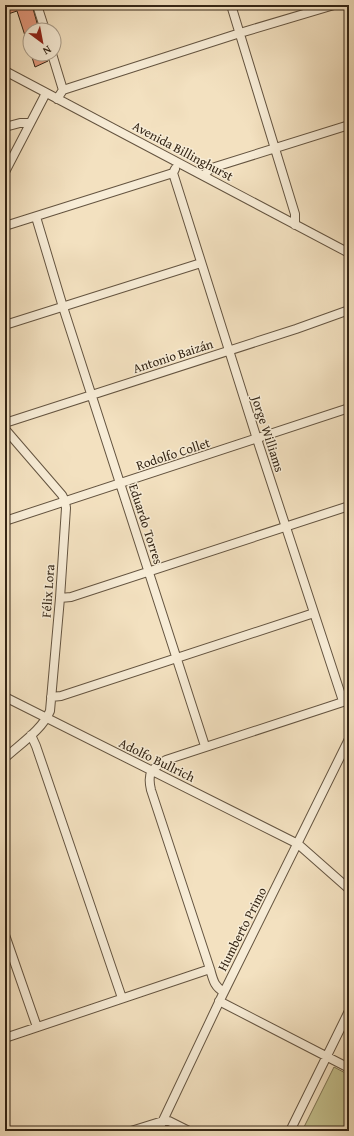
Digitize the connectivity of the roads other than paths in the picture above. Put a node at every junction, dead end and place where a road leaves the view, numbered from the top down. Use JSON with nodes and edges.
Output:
{"nodes":[{"id":1,"x":37,"y":5,"type":"edge"},
{"id":2,"x":231,"y":5,"type":"edge"},
{"id":3,"x":334,"y":5,"type":"edge"},
{"id":4,"x":42,"y":22,"type":"edge"},
{"id":5,"x":240,"y":34,"type":"junction"},
{"id":6,"x":54,"y":62,"type":"edge"},
{"id":7,"x":5,"y":71,"type":"edge"},
{"id":8,"x":63,"y":90,"type":"junction"},
{"id":9,"x":46,"y":93,"type":"junction"},
{"id":10,"x":57,"y":99,"type":"junction"},
{"id":11,"x":30,"y":123,"type":"junction"},
{"id":12,"x":349,"y":125,"type":"edge"},
{"id":13,"x":5,"y":127,"type":"edge"},
{"id":14,"x":274,"y":148,"type":"junction"},
{"id":15,"x":178,"y":162,"type":"junction"},
{"id":16,"x":5,"y":172,"type":"edge"},
{"id":17,"x":173,"y":173,"type":"junction"},
{"id":18,"x":204,"y":175,"type":"junction"},
{"id":19,"x":36,"y":217,"type":"junction"},
{"id":20,"x":295,"y":225,"type":"junction"},
{"id":21,"x":5,"y":226,"type":"edge"},
{"id":22,"x":349,"y":253,"type":"edge"},
{"id":23,"x":201,"y":263,"type":"junction"},
{"id":24,"x":63,"y":307,"type":"junction"},
{"id":25,"x":349,"y":310,"type":"edge"},
{"id":26,"x":5,"y":325,"type":"edge"},
{"id":27,"x":229,"y":350,"type":"junction"},
{"id":28,"x":92,"y":395,"type":"junction"},
{"id":29,"x":349,"y":408,"type":"edge"},
{"id":30,"x":5,"y":423,"type":"edge"},
{"id":31,"x":5,"y":429,"type":"edge"},
{"id":32,"x":257,"y":439,"type":"junction"},
{"id":33,"x":121,"y":484,"type":"junction"},
{"id":34,"x":65,"y":501,"type":"junction"},
{"id":35,"x":349,"y":506,"type":"edge"},
{"id":36,"x":5,"y":521,"type":"edge"},
{"id":37,"x":285,"y":526,"type":"junction"},
{"id":38,"x":149,"y":571,"type":"junction"},
{"id":39,"x":60,"y":598,"type":"junction"},
{"id":40,"x":314,"y":613,"type":"junction"},
{"id":41,"x":177,"y":658,"type":"junction"},
{"id":42,"x":51,"y":696,"type":"junction"},
{"id":43,"x":5,"y":697,"type":"edge"},
{"id":44,"x":346,"y":700,"type":"edge"},
{"id":45,"x":47,"y":719,"type":"junction"},
{"id":46,"x":31,"y":735,"type":"junction"},
{"id":47,"x":349,"y":739,"type":"edge"},
{"id":48,"x":205,"y":746,"type":"junction"},
{"id":49,"x":5,"y":758,"type":"edge"},
{"id":50,"x":151,"y":771,"type":"junction"},
{"id":51,"x":298,"y":844,"type":"junction"},
{"id":52,"x":349,"y":889,"type":"edge"},
{"id":53,"x":5,"y":935,"type":"edge"},
{"id":54,"x":210,"y":969,"type":"junction"},
{"id":55,"x":224,"y":992,"type":"junction"},
{"id":56,"x":122,"y":998,"type":"junction"},
{"id":57,"x":219,"y":1001,"type":"junction"},
{"id":58,"x":349,"y":1011,"type":"edge"},
{"id":59,"x":37,"y":1027,"type":"junction"},
{"id":60,"x":5,"y":1038,"type":"edge"},
{"id":61,"x":327,"y":1057,"type":"junction"},
{"id":62,"x":349,"y":1068,"type":"edge"},
{"id":63,"x":163,"y":1121,"type":"junction"},
{"id":64,"x":131,"y":1131,"type":"edge"},
{"id":65,"x":158,"y":1131,"type":"edge"},
{"id":66,"x":188,"y":1131,"type":"edge"},
{"id":67,"x":290,"y":1131,"type":"edge"}],
"edges":[{"from":1,"to":4,"type":"street"},
{"from":2,"to":5,"type":"street"},
{"from":3,"to":5,"type":"street"},
{"from":5,"to":8,"type":"street"},
{"from":5,"to":14,"type":"street"},
{"from":6,"to":8,"type":"street"},
{"from":7,"to":9,"type":"street","name":"Avenida Billinghurst"},
{"from":8,"to":10,"type":"street"},
{"from":9,"to":10,"type":"street","name":"Avenida Billinghurst"},
{"from":9,"to":11,"type":"street"},
{"from":10,"to":15,"type":"street","name":"Avenida Billinghurst"},
{"from":11,"to":13,"type":"street"},
{"from":11,"to":16,"type":"street"},
{"from":12,"to":14,"type":"street"},
{"from":14,"to":18,"type":"street"},
{"from":14,"to":20,"type":"street"},
{"from":15,"to":17,"type":"street"},
{"from":15,"to":18,"type":"street","name":"Avenida Billinghurst"},
{"from":17,"to":19,"type":"street"},
{"from":17,"to":23,"type":"street","name":"Jorge Williams"},
{"from":18,"to":20,"type":"street","name":"Avenida Billinghurst"},
{"from":19,"to":21,"type":"street"},
{"from":19,"to":24,"type":"street","name":"Eduardo Torres"},
{"from":20,"to":22,"type":"street","name":"Avenida Billinghurst"},
{"from":23,"to":24,"type":"street"},
{"from":23,"to":27,"type":"street","name":"Jorge Williams"},
{"from":24,"to":26,"type":"street"},
{"from":24,"to":28,"type":"street","name":"Eduardo Torres"},
{"from":25,"to":27,"type":"street","name":"Antonio Baizán"},
{"from":27,"to":28,"type":"street","name":"Antonio Baizán"},
{"from":27,"to":32,"type":"street","name":"Jorge Williams"},
{"from":28,"to":30,"type":"street","name":"Antonio Baizán"},
{"from":28,"to":33,"type":"street","name":"Eduardo Torres"},
{"from":29,"to":32,"type":"street","name":"Rodolfo Collet"},
{"from":31,"to":34,"type":"street"},
{"from":32,"to":33,"type":"street","name":"Rodolfo Collet"},
{"from":32,"to":37,"type":"street","name":"Jorge Williams"},
{"from":33,"to":34,"type":"street","name":"Rodolfo Collet"},
{"from":33,"to":38,"type":"street","name":"Eduardo Torres"},
{"from":34,"to":36,"type":"street","name":"Rodolfo Collet"},
{"from":34,"to":39,"type":"street","name":"Félix Lora"},
{"from":35,"to":37,"type":"street"},
{"from":37,"to":38,"type":"street"},
{"from":37,"to":40,"type":"street","name":"Jorge Williams"},
{"from":38,"to":39,"type":"street"},
{"from":38,"to":41,"type":"street","name":"Eduardo Torres"},
{"from":39,"to":42,"type":"street","name":"Félix Lora"},
{"from":40,"to":41,"type":"street"},
{"from":40,"to":44,"type":"street","name":"Jorge Williams"},
{"from":41,"to":42,"type":"street"},
{"from":41,"to":48,"type":"street","name":"Eduardo Torres"},
{"from":42,"to":45,"type":"street","name":"Félix Lora"},
{"from":43,"to":45,"type":"street","name":"Adolfo Bullrich"},
{"from":44,"to":48,"type":"street"},
{"from":45,"to":46,"type":"street"},
{"from":45,"to":50,"type":"street","name":"Adolfo Bullrich"},
{"from":46,"to":49,"type":"street"},
{"from":46,"to":56,"type":"street"},
{"from":47,"to":51,"type":"street","name":"Humberto Primo"},
{"from":48,"to":50,"type":"street"},
{"from":50,"to":51,"type":"street","name":"Adolfo Bullrich"},
{"from":50,"to":54,"type":"street"},
{"from":51,"to":52,"type":"street","name":"Adolfo Bullrich"},
{"from":51,"to":55,"type":"street","name":"Humberto Primo"},
{"from":53,"to":59,"type":"street"},
{"from":54,"to":55,"type":"street"},
{"from":54,"to":56,"type":"street"},
{"from":55,"to":57,"type":"street","name":"Humberto Primo"},
{"from":56,"to":59,"type":"street"},
{"from":57,"to":61,"type":"street"},
{"from":57,"to":63,"type":"street","name":"Humberto Primo"},
{"from":58,"to":61,"type":"street"},
{"from":59,"to":60,"type":"street"},
{"from":61,"to":62,"type":"street"},
{"from":61,"to":67,"type":"street"},
{"from":63,"to":64,"type":"street"},
{"from":63,"to":65,"type":"street","name":"Humberto Primo"},
{"from":63,"to":66,"type":"street"}]}
